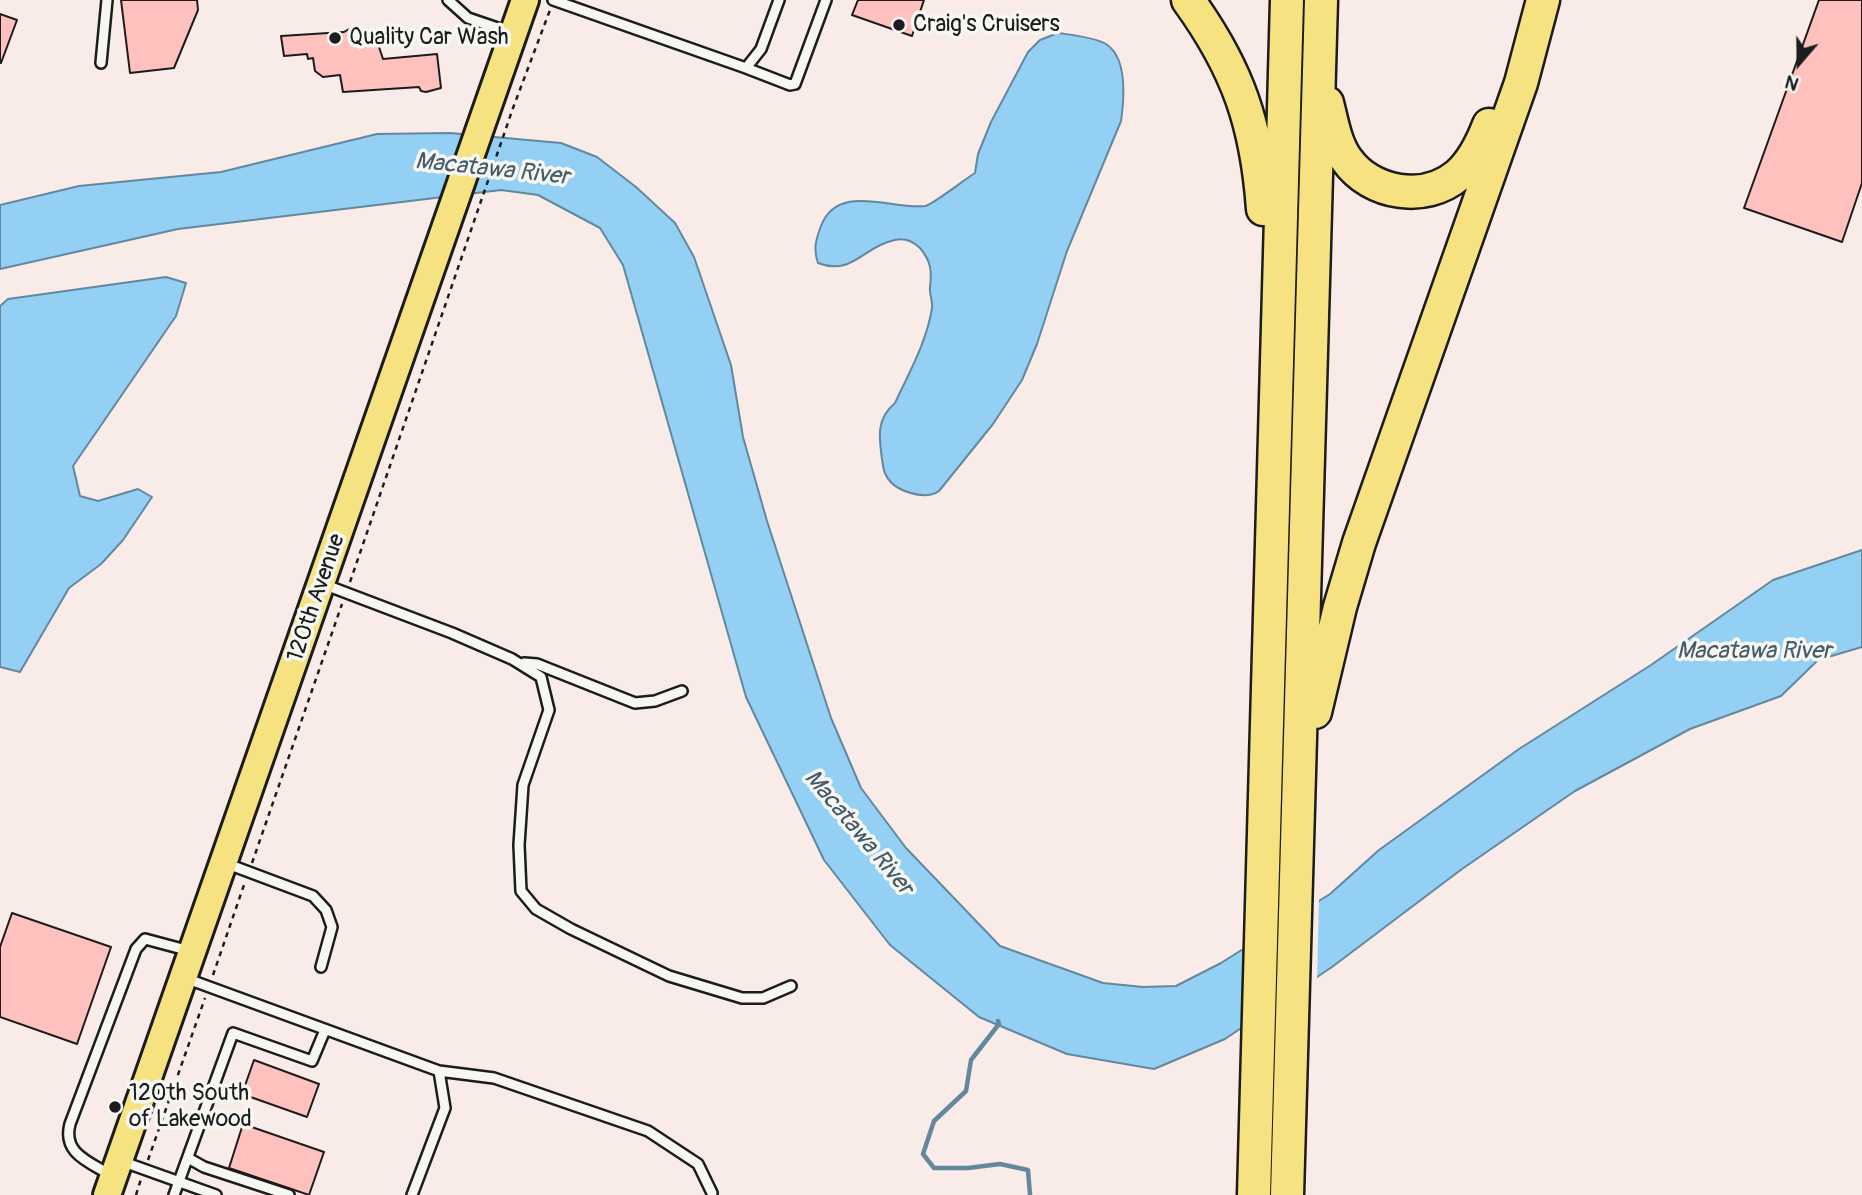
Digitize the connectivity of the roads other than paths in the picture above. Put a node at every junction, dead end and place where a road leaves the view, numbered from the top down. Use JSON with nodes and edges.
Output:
{"nodes":[{"id":1,"x":107,"y":0,"type":"edge"},
{"id":2,"x":448,"y":0,"type":"edge"},
{"id":3,"x":525,"y":0,"type":"edge"},
{"id":4,"x":553,"y":0,"type":"edge"},
{"id":5,"x":779,"y":0,"type":"edge"},
{"id":6,"x":826,"y":0,"type":"edge"},
{"id":7,"x":1188,"y":0,"type":"edge"},
{"id":8,"x":1287,"y":0,"type":"edge"},
{"id":9,"x":1321,"y":0,"type":"edge"},
{"id":10,"x":1527,"y":0,"type":"edge"},
{"id":11,"x":1543,"y":0,"type":"edge"},
{"id":12,"x":513,"y":33,"type":"junction"},
{"id":13,"x":101,"y":63,"type":"dead end"},
{"id":14,"x":746,"y":68,"type":"junction"},
{"id":15,"x":1318,"y":72,"type":"junction"},
{"id":16,"x":1276,"y":364,"type":"junction"},
{"id":17,"x":334,"y":588,"type":"junction"},
{"id":18,"x":519,"y":662,"type":"junction"},
{"id":19,"x":682,"y":691,"type":"dead end"},
{"id":20,"x":1299,"y":774,"type":"junction"},
{"id":21,"x":224,"y":862,"type":"junction"},
{"id":22,"x":192,"y":952,"type":"junction"},
{"id":23,"x":321,"y":967,"type":"dead end"},
{"id":24,"x":183,"y":977,"type":"junction"},
{"id":25,"x":791,"y":986,"type":"dead end"},
{"id":26,"x":325,"y":1030,"type":"junction"},
{"id":27,"x":439,"y":1071,"type":"junction"},
{"id":28,"x":188,"y":1157,"type":"junction"},
{"id":29,"x":113,"y":1177,"type":"edge"},
{"id":30,"x":179,"y":1181,"type":"junction"},
{"id":31,"x":712,"y":1193,"type":"dead end"},
{"id":32,"x":174,"y":1195,"type":"edge"},
{"id":33,"x":216,"y":1195,"type":"edge"},
{"id":34,"x":289,"y":1195,"type":"edge"},
{"id":35,"x":412,"y":1195,"type":"edge"},
{"id":36,"x":1254,"y":1195,"type":"edge"},
{"id":37,"x":1287,"y":1195,"type":"edge"}],
"edges":[{"from":1,"to":13,"type":"lane"},
{"from":2,"to":12,"type":"lane"},
{"from":3,"to":12,"type":"main road","name":"120th Avenue"},
{"from":4,"to":14,"type":"lane"},
{"from":5,"to":14,"type":"lane"},
{"from":6,"to":14,"type":"lane"},
{"from":7,"to":16,"type":"highway"},
{"from":8,"to":16,"type":"highway"},
{"from":9,"to":15,"type":"highway"},
{"from":10,"to":15,"type":"highway"},
{"from":11,"to":20,"type":"highway"},
{"from":12,"to":17,"type":"main road","name":"120th Avenue"},
{"from":15,"to":20,"type":"highway"},
{"from":16,"to":36,"type":"highway"},
{"from":17,"to":18,"type":"lane"},
{"from":17,"to":21,"type":"main road","name":"120th Avenue"},
{"from":18,"to":19,"type":"lane"},
{"from":18,"to":25,"type":"lane"},
{"from":20,"to":37,"type":"highway"},
{"from":21,"to":22,"type":"main road","name":"120th Avenue"},
{"from":21,"to":23,"type":"lane"},
{"from":22,"to":24,"type":"main road","name":"120th Avenue"},
{"from":22,"to":29,"type":"lane"},
{"from":24,"to":26,"type":"lane"},
{"from":24,"to":29,"type":"main road","name":"120th Avenue"},
{"from":26,"to":27,"type":"lane"},
{"from":26,"to":28,"type":"lane"},
{"from":27,"to":31,"type":"lane"},
{"from":27,"to":35,"type":"lane"},
{"from":28,"to":30,"type":"lane"},
{"from":28,"to":34,"type":"lane"},
{"from":29,"to":30,"type":"lane"},
{"from":30,"to":32,"type":"lane"},
{"from":30,"to":33,"type":"lane"}]}
